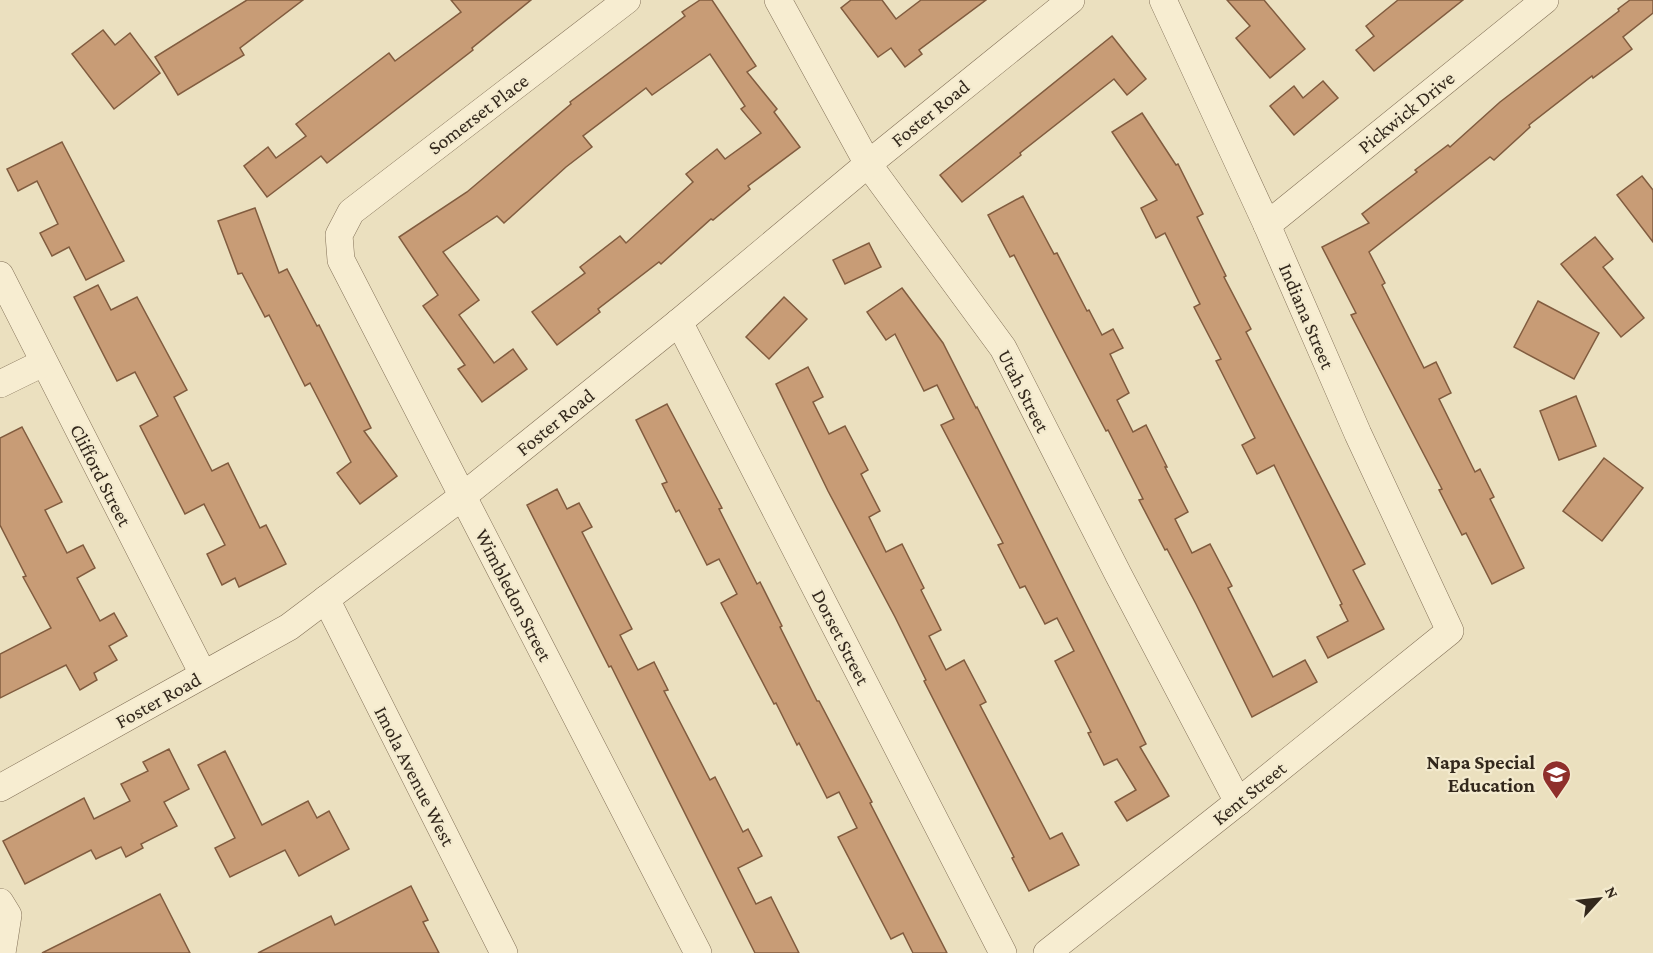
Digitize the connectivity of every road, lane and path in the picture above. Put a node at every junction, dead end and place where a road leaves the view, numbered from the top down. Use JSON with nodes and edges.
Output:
{"nodes":[{"id":1,"x":627,"y":0,"type":"edge"},
{"id":2,"x":778,"y":0,"type":"edge"},
{"id":3,"x":1071,"y":0,"type":"edge"},
{"id":4,"x":1163,"y":0,"type":"edge"},
{"id":5,"x":1545,"y":0,"type":"edge"},
{"id":6,"x":867,"y":164,"type":"junction"},
{"id":7,"x":1267,"y":225,"type":"junction"},
{"id":8,"x":339,"y":235,"type":"joint"},
{"id":9,"x":0,"y":275,"type":"edge"},
{"id":10,"x":679,"y":322,"type":"junction"},
{"id":11,"x":44,"y":363,"type":"junction"},
{"id":12,"x":0,"y":384,"type":"edge"},
{"id":13,"x":463,"y":496,"type":"junction"},
{"id":14,"x":326,"y":599,"type":"junction"},
{"id":15,"x":1450,"y":631,"type":"joint"},
{"id":16,"x":203,"y":675,"type":"junction"},
{"id":17,"x":0,"y":788,"type":"edge"},
{"id":18,"x":1238,"y":802,"type":"junction"},
{"id":19,"x":0,"y":902,"type":"edge"},
{"id":20,"x":2,"y":953,"type":"edge"},
{"id":21,"x":504,"y":953,"type":"edge"},
{"id":22,"x":698,"y":953,"type":"edge"},
{"id":23,"x":1004,"y":953,"type":"edge"},
{"id":24,"x":1047,"y":953,"type":"edge"}],
"edges":[{"from":1,"to":8,"type":"street","name":"Somerset Place"},
{"from":2,"to":6,"type":"street","name":"Utah Street"},
{"from":3,"to":6,"type":"street","name":"Foster Road"},
{"from":4,"to":7,"type":"street","name":"Indiana Street"},
{"from":5,"to":7,"type":"street","name":"Pickwick Drive"},
{"from":6,"to":10,"type":"street","name":"Foster Road"},
{"from":6,"to":18,"type":"street","name":"Utah Street"},
{"from":7,"to":15,"type":"street","name":"Indiana Street"},
{"from":8,"to":13,"type":"street","name":"Wimbledon Street"},
{"from":9,"to":11,"type":"street","name":"Clifford Street"},
{"from":10,"to":13,"type":"street","name":"Foster Road"},
{"from":10,"to":23,"type":"street","name":"Dorset Street"},
{"from":11,"to":12,"type":"street"},
{"from":11,"to":16,"type":"street","name":"Clifford Street"},
{"from":13,"to":14,"type":"street","name":"Foster Road"},
{"from":13,"to":22,"type":"street","name":"Wimbledon Street"},
{"from":14,"to":16,"type":"street","name":"Foster Road"},
{"from":14,"to":21,"type":"street","name":"Imola Avenue West"},
{"from":15,"to":18,"type":"street","name":"Kent Street"},
{"from":16,"to":17,"type":"street","name":"Foster Road"},
{"from":18,"to":24,"type":"street","name":"Kent Street"},
{"from":19,"to":20,"type":"street"}]}
